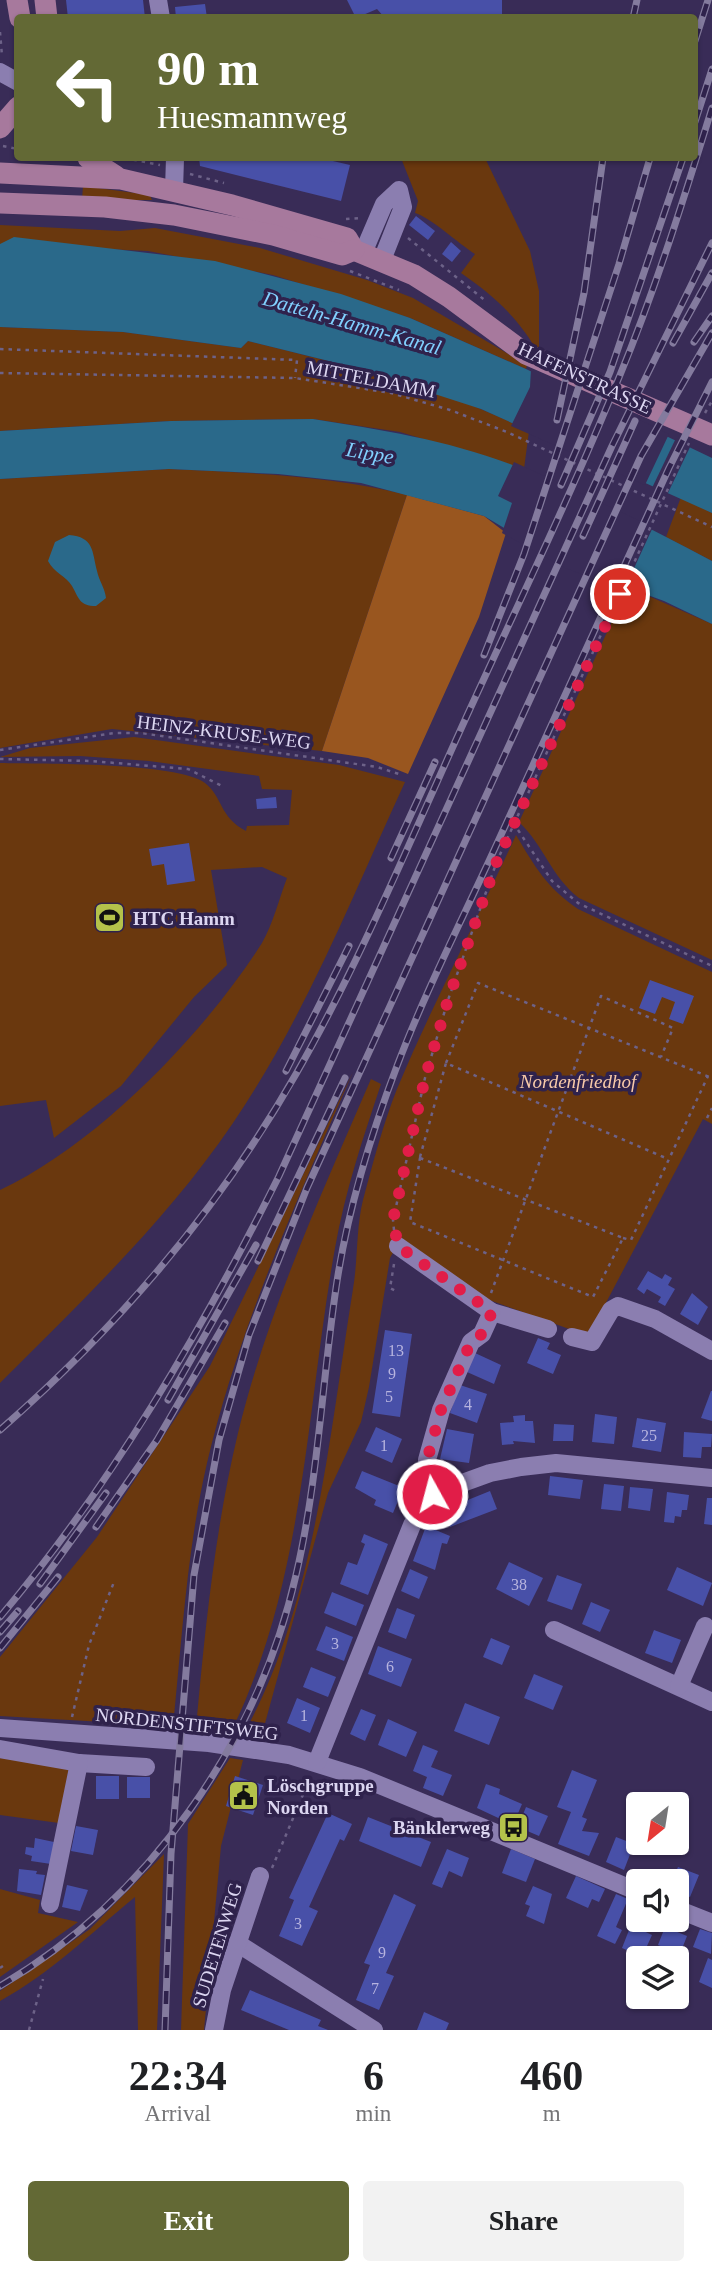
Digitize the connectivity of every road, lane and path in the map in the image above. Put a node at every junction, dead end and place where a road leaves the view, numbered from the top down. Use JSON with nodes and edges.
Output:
{"nodes":[{"id":1,"x":0,"y":32,"type":"edge"},
{"id":2,"x":0,"y":72,"type":"edge"},
{"id":3,"x":14,"y":112,"type":"edge"},
{"id":4,"x":0,"y":128,"type":"edge"},
{"id":5,"x":93,"y":161,"type":"edge"},
{"id":6,"x":176,"y":161,"type":"edge"},
{"id":7,"x":37,"y":163,"type":"edge"},
{"id":8,"x":0,"y":173,"type":"edge"},
{"id":9,"x":121,"y":179,"type":"junction"},
{"id":10,"x":174,"y":190,"type":"junction"},
{"id":11,"x":0,"y":194,"type":"edge"},
{"id":12,"x":0,"y":203,"type":"edge"},
{"id":13,"x":71,"y":206,"type":"junction"},
{"id":14,"x":366,"y":254,"type":"junction"},
{"id":15,"x":340,"y":267,"type":"dead end"},
{"id":16,"x":404,"y":292,"type":"dead end"},
{"id":17,"x":0,"y":349,"type":"edge"},
{"id":18,"x":0,"y":373,"type":"edge"},
{"id":19,"x":295,"y":379,"type":"junction"},
{"id":20,"x":712,"y":401,"type":"edge"},
{"id":21,"x":712,"y":411,"type":"edge"},
{"id":22,"x":702,"y":435,"type":"edge"},
{"id":23,"x":712,"y":527,"type":"edge"},
{"id":24,"x":0,"y":750,"type":"edge"},
{"id":25,"x":0,"y":759,"type":"edge"},
{"id":26,"x":402,"y":775,"type":"dead end"},
{"id":27,"x":222,"y":786,"type":"dead end"},
{"id":28,"x":518,"y":830,"type":"dead end"},
{"id":29,"x":712,"y":966,"type":"edge"},
{"id":30,"x":589,"y":1028,"type":"junction"},
{"id":31,"x":661,"y":1057,"type":"junction"},
{"id":32,"x":446,"y":1063,"type":"junction"},
{"id":33,"x":710,"y":1077,"type":"edge"},
{"id":34,"x":712,"y":1108,"type":"edge"},
{"id":35,"x":558,"y":1110,"type":"junction"},
{"id":36,"x":707,"y":1118,"type":"dead end"},
{"id":37,"x":420,"y":1158,"type":"junction"},
{"id":38,"x":668,"y":1158,"type":"junction"},
{"id":39,"x":525,"y":1198,"type":"junction"},
{"id":40,"x":623,"y":1238,"type":"junction"},
{"id":41,"x":398,"y":1246,"type":"junction"},
{"id":42,"x":503,"y":1258,"type":"junction"},
{"id":43,"x":396,"y":1291,"type":"dead end"},
{"id":44,"x":492,"y":1312,"type":"junction"},
{"id":45,"x":548,"y":1329,"type":"dead end"},
{"id":46,"x":572,"y":1337,"type":"dead end"},
{"id":47,"x":712,"y":1351,"type":"edge"},
{"id":48,"x":712,"y":1478,"type":"edge"},
{"id":49,"x":432,"y":1494,"type":"junction"},
{"id":50,"x":114,"y":1582,"type":"dead end"},
{"id":51,"x":705,"y":1626,"type":"dead end"},
{"id":52,"x":554,"y":1630,"type":"dead end"},
{"id":53,"x":679,"y":1686,"type":"junction"},
{"id":54,"x":712,"y":1702,"type":"edge"},
{"id":55,"x":0,"y":1728,"type":"edge"},
{"id":56,"x":68,"y":1734,"type":"junction"},
{"id":57,"x":0,"y":1749,"type":"edge"},
{"id":58,"x":317,"y":1762,"type":"junction"},
{"id":59,"x":79,"y":1763,"type":"junction"},
{"id":60,"x":146,"y":1767,"type":"dead end"},
{"id":61,"x":260,"y":1876,"type":"joint"},
{"id":62,"x":626,"y":1887,"type":"edge"},
{"id":63,"x":50,"y":1904,"type":"dead end"},
{"id":64,"x":689,"y":1914,"type":"edge"},
{"id":65,"x":712,"y":1923,"type":"edge"},
{"id":66,"x":237,"y":1943,"type":"junction"},
{"id":67,"x":6,"y":1965,"type":"dead end"},
{"id":68,"x":0,"y":1968,"type":"edge"},
{"id":69,"x":43,"y":1979,"type":"dead end"},
{"id":70,"x":29,"y":2030,"type":"edge"},
{"id":71,"x":214,"y":2030,"type":"edge"},
{"id":72,"x":374,"y":2030,"type":"edge"}],
"edges":[{"from":1,"to":2,"type":"path"},
{"from":3,"to":4,"type":"main road"},
{"from":5,"to":9,"type":"main road"},
{"from":6,"to":10,"type":"street"},
{"from":7,"to":8,"type":"main road","name":"HAFENSTRASSE"},
{"from":7,"to":9,"type":"main road","name":"HAFENSTRASSE"},
{"from":7,"to":11,"type":"main road"},
{"from":7,"to":13,"type":"main road"},
{"from":9,"to":10,"type":"main road","name":"HAFENSTRASSE"},
{"from":10,"to":14,"type":"main road","name":"HAFENSTRASSE"},
{"from":12,"to":13,"type":"main road","name":"HAFENSTRASSE"},
{"from":13,"to":14,"type":"main road","name":"HAFENSTRASSE"},
{"from":14,"to":22,"type":"main road","name":"HAFENSTRASSE"},
{"from":15,"to":16,"type":"path"},
{"from":17,"to":19,"type":"path"},
{"from":18,"to":19,"type":"path","name":"MITTELDAMM"},
{"from":19,"to":23,"type":"path","name":"MITTELDAMM"},
{"from":20,"to":21,"type":"path"},
{"from":22,"to":41,"type":"path"},
{"from":24,"to":26,"type":"path","name":"HEINZ-KRUSE-WEG"},
{"from":25,"to":27,"type":"path"},
{"from":28,"to":29,"type":"path"},
{"from":30,"to":31,"type":"path"},
{"from":30,"to":31,"type":"path"},
{"from":30,"to":32,"type":"path"},
{"from":30,"to":35,"type":"path"},
{"from":31,"to":33,"type":"path"},
{"from":32,"to":35,"type":"path"},
{"from":32,"to":37,"type":"path"},
{"from":33,"to":38,"type":"path"},
{"from":34,"to":36,"type":"path"},
{"from":35,"to":38,"type":"path"},
{"from":35,"to":39,"type":"path"},
{"from":37,"to":39,"type":"path"},
{"from":37,"to":42,"type":"path"},
{"from":38,"to":40,"type":"path"},
{"from":39,"to":40,"type":"path"},
{"from":39,"to":42,"type":"path"},
{"from":40,"to":42,"type":"path"},
{"from":41,"to":43,"type":"path"},
{"from":41,"to":44,"type":"street"},
{"from":42,"to":44,"type":"path"},
{"from":44,"to":45,"type":"street"},
{"from":44,"to":49,"type":"street"},
{"from":46,"to":47,"type":"street"},
{"from":48,"to":49,"type":"street"},
{"from":49,"to":58,"type":"street"},
{"from":50,"to":56,"type":"path"},
{"from":51,"to":53,"type":"street"},
{"from":52,"to":53,"type":"street"},
{"from":53,"to":54,"type":"street"},
{"from":55,"to":56,"type":"street","name":"NORDENSTIFTSWEG"},
{"from":56,"to":58,"type":"street","name":"NORDENSTIFTSWEG"},
{"from":57,"to":59,"type":"street"},
{"from":58,"to":61,"type":"path","name":"SUDETENWEG"},
{"from":58,"to":62,"type":"street","name":"NORDENSTIFTSWEG"},
{"from":59,"to":60,"type":"street"},
{"from":59,"to":63,"type":"street"},
{"from":61,"to":66,"type":"street","name":"SUDETENWEG"},
{"from":64,"to":65,"type":"street"},
{"from":66,"to":71,"type":"street","name":"SUDETENWEG"},
{"from":66,"to":72,"type":"street"},
{"from":67,"to":68,"type":"path"},
{"from":69,"to":70,"type":"path"}]}
